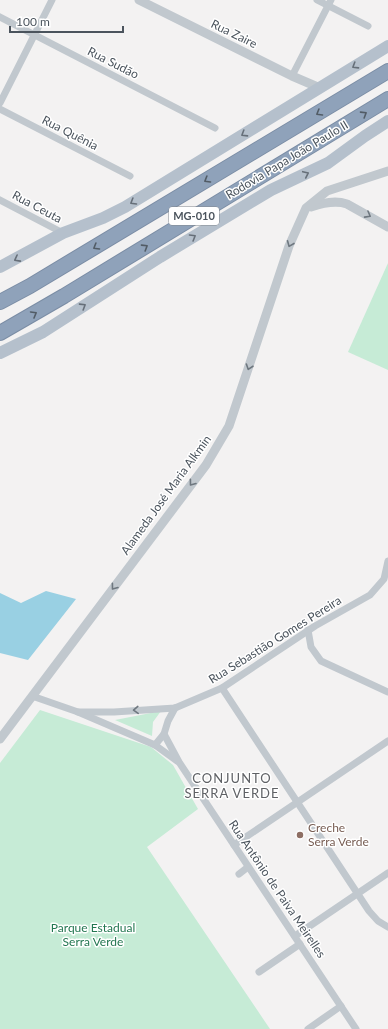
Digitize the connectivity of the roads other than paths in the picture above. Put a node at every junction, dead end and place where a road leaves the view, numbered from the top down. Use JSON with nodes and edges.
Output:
{"nodes":[{"id":1,"x":52,"y":0,"type":"edge"},
{"id":2,"x":139,"y":0,"type":"edge"},
{"id":3,"x":317,"y":0,"type":"edge"},
{"id":4,"x":330,"y":3,"type":"edge"},
{"id":5,"x":0,"y":17,"type":"edge"},
{"id":6,"x":368,"y":26,"type":"dead end"},
{"id":7,"x":34,"y":35,"type":"junction"},
{"id":8,"x":388,"y":46,"type":"edge"},
{"id":9,"x":388,"y":71,"type":"edge"},
{"id":10,"x":292,"y":76,"type":"junction"},
{"id":11,"x":320,"y":88,"type":"junction"},
{"id":12,"x":388,"y":99,"type":"edge"},
{"id":13,"x":0,"y":104,"type":"edge"},
{"id":14,"x":0,"y":109,"type":"edge"},
{"id":15,"x":388,"y":121,"type":"edge"},
{"id":16,"x":215,"y":128,"type":"dead end"},
{"id":17,"x":388,"y":171,"type":"edge"},
{"id":18,"x":130,"y":176,"type":"dead end"},
{"id":19,"x":357,"y":181,"type":"junction"},
{"id":20,"x":0,"y":200,"type":"edge"},
{"id":21,"x":347,"y":204,"type":"junction"},
{"id":22,"x":306,"y":208,"type":"junction"},
{"id":23,"x":388,"y":227,"type":"edge"},
{"id":24,"x":63,"y":233,"type":"junction"},
{"id":25,"x":0,"y":268,"type":"edge"},
{"id":26,"x":30,"y":286,"type":"junction"},
{"id":27,"x":0,"y":295,"type":"edge"},
{"id":28,"x":0,"y":302,"type":"edge"},
{"id":29,"x":0,"y":333,"type":"edge"},
{"id":30,"x":0,"y":353,"type":"edge"},
{"id":31,"x":388,"y":562,"type":"edge"},
{"id":32,"x":308,"y":630,"type":"junction"},
{"id":33,"x":222,"y":688,"type":"junction"},
{"id":34,"x":388,"y":692,"type":"edge"},
{"id":35,"x":32,"y":696,"type":"junction"},
{"id":36,"x":175,"y":708,"type":"junction"},
{"id":37,"x":78,"y":712,"type":"junction"},
{"id":38,"x":114,"y":712,"type":"junction"},
{"id":39,"x":109,"y":726,"type":"junction"},
{"id":40,"x":164,"y":734,"type":"junction"},
{"id":41,"x":0,"y":739,"type":"edge"},
{"id":42,"x":388,"y":741,"type":"edge"},
{"id":43,"x":155,"y":745,"type":"junction"},
{"id":44,"x":179,"y":762,"type":"junction"},
{"id":45,"x":297,"y":803,"type":"junction"},
{"id":46,"x":234,"y":845,"type":"junction"},
{"id":47,"x":248,"y":867,"type":"junction"},
{"id":48,"x":388,"y":873,"type":"edge"},
{"id":49,"x":239,"y":874,"type":"dead end"},
{"id":50,"x":357,"y":894,"type":"junction"},
{"id":51,"x":388,"y":927,"type":"edge"},
{"id":52,"x":295,"y":936,"type":"junction"},
{"id":53,"x":300,"y":944,"type":"junction"},
{"id":54,"x":259,"y":972,"type":"dead end"},
{"id":55,"x":341,"y":1006,"type":"junction"},
{"id":56,"x":308,"y":1029,"type":"edge"},
{"id":57,"x":356,"y":1029,"type":"edge"}],
"edges":[{"from":1,"to":7,"type":"street"},
{"from":2,"to":10,"type":"street","name":"Rua Zaire"},
{"from":3,"to":4,"type":"street"},
{"from":4,"to":6,"type":"street"},
{"from":4,"to":10,"type":"street"},
{"from":5,"to":7,"type":"street","name":"Rua Sudão"},
{"from":7,"to":13,"type":"street"},
{"from":7,"to":16,"type":"street","name":"Rua Sudão"},
{"from":8,"to":11,"type":"main road","one_way":true},
{"from":9,"to":26,"type":"highway","name":"Rodovia Papa João Paulo II","number":"MG-010","one_way":true},
{"from":10,"to":11,"type":"street","name":"Rua Zaire"},
{"from":11,"to":24,"type":"main road","one_way":true},
{"from":29,"to":12,"type":"highway","name":"Rodovia Papa João Paulo II","number":"MG-010","one_way":true},
{"from":14,"to":18,"type":"street","name":"Rua Quênia"},
{"from":30,"to":15,"type":"main road","number":"MG-010","one_way":true},
{"from":17,"to":19,"type":"street","name":"Alameda José Maria Alkmin"},
{"from":19,"to":21,"type":"street"},
{"from":19,"to":22,"type":"street","name":"Alameda José Maria Alkmin"},
{"from":20,"to":24,"type":"street","name":"Rua Ceuta"},
{"from":21,"to":22,"type":"street"},
{"from":21,"to":23,"type":"street","one_way":true},
{"from":22,"to":35,"type":"street","name":"Alameda José Maria Alkmin","one_way":true},
{"from":24,"to":25,"type":"main road","one_way":true},
{"from":26,"to":27,"type":"highway"},
{"from":26,"to":28,"type":"highway","name":"Rodovia Papa João Paulo II","number":"MG-010"},
{"from":31,"to":32,"type":"street","name":"Rua Sebastião Gomes Pereira"},
{"from":32,"to":33,"type":"street","name":"Rua Sebastião Gomes Pereira"},
{"from":32,"to":34,"type":"street"},
{"from":33,"to":36,"type":"street","name":"Rua Sebastião Gomes Pereira"},
{"from":33,"to":45,"type":"street"},
{"from":35,"to":37,"type":"street"},
{"from":35,"to":41,"type":"street","name":"Alameda José Maria Alkmin"},
{"from":36,"to":38,"type":"street","name":"Rua Sebastião Gomes Pereira","one_way":true},
{"from":36,"to":40,"type":"street"},
{"from":37,"to":38,"type":"street","name":"Rua Sebastião Gomes Pereira"},
{"from":37,"to":39,"type":"street","name":"Rua Antônio de Paiva Meirelles"},
{"from":38,"to":39,"type":"street"},
{"from":39,"to":43,"type":"street","name":"Rua Antônio de Paiva Meirelles"},
{"from":40,"to":43,"type":"street"},
{"from":40,"to":44,"type":"street","name":"Rua Antônio de Paiva Meirelles"},
{"from":42,"to":45,"type":"street"},
{"from":43,"to":44,"type":"street","name":"Rua Antônio de Paiva Meirelles"},
{"from":44,"to":46,"type":"street","name":"Rua Antônio de Paiva Meirelles"},
{"from":45,"to":46,"type":"street"},
{"from":45,"to":50,"type":"street"},
{"from":46,"to":47,"type":"street","name":"Rua Antônio de Paiva Meirelles"},
{"from":47,"to":49,"type":"street"},
{"from":47,"to":52,"type":"street","name":"Rua Antônio de Paiva Meirelles"},
{"from":48,"to":50,"type":"street"},
{"from":50,"to":51,"type":"street"},
{"from":50,"to":52,"type":"street"},
{"from":52,"to":53,"type":"street","name":"Rua Antônio de Paiva Meirelles"},
{"from":53,"to":54,"type":"street"},
{"from":53,"to":55,"type":"street","name":"Rua Antônio de Paiva Meirelles"},
{"from":55,"to":56,"type":"street"},
{"from":55,"to":57,"type":"street","name":"Rua Antônio de Paiva Meirelles"}]}
